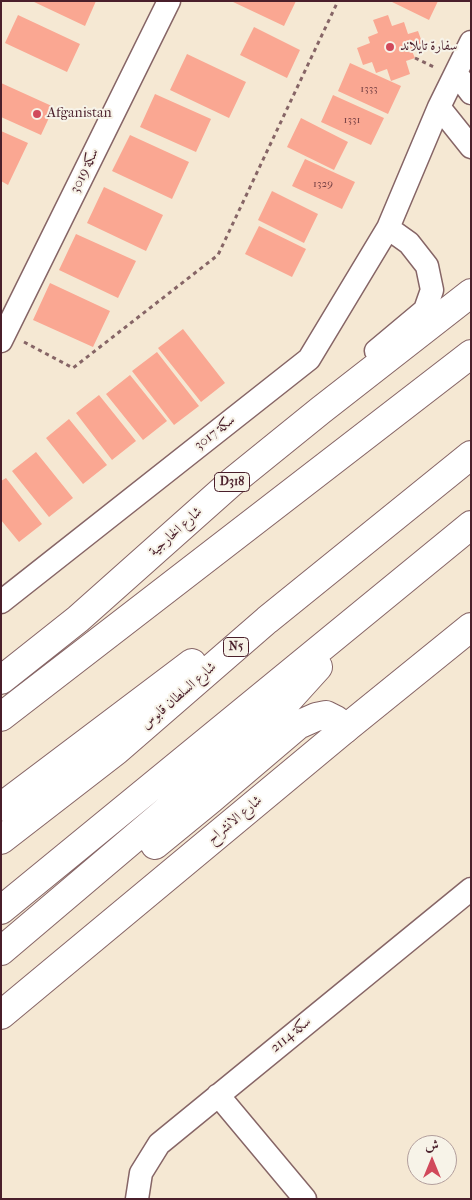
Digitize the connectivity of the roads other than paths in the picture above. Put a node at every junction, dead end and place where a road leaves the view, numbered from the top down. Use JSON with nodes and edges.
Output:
{"nodes":[{"id":1,"x":169,"y":1,"type":"edge"},
{"id":2,"x":471,"y":42,"type":"edge"},
{"id":3,"x":446,"y":71,"type":"junction"},
{"id":4,"x":471,"y":93,"type":"edge"},
{"id":5,"x":439,"y":107,"type":"junction"},
{"id":6,"x":471,"y":147,"type":"edge"},
{"id":7,"x":388,"y":228,"type":"junction"},
{"id":8,"x":471,"y":294,"type":"edge"},
{"id":9,"x":3,"y":337,"type":"edge"},
{"id":10,"x":471,"y":354,"type":"edge"},
{"id":11,"x":321,"y":410,"type":"junction"},
{"id":12,"x":471,"y":455,"type":"edge"},
{"id":13,"x":471,"y":525,"type":"edge"},
{"id":14,"x":384,"y":595,"type":"junction"},
{"id":15,"x":1,"y":602,"type":"edge"},
{"id":16,"x":267,"y":620,"type":"junction"},
{"id":17,"x":471,"y":628,"type":"edge"},
{"id":18,"x":1,"y":680,"type":"edge"},
{"id":19,"x":1,"y":717,"type":"edge"},
{"id":20,"x":345,"y":729,"type":"junction"},
{"id":21,"x":1,"y":807,"type":"edge"},
{"id":22,"x":1,"y":840,"type":"edge"},
{"id":23,"x":471,"y":889,"type":"edge"},
{"id":24,"x":1,"y":910,"type":"edge"},
{"id":25,"x":7,"y":946,"type":"edge"},
{"id":26,"x":1,"y":1015,"type":"edge"},
{"id":27,"x":218,"y":1096,"type":"junction"},
{"id":28,"x":137,"y":1199,"type":"edge"},
{"id":29,"x":305,"y":1199,"type":"edge"}],
"edges":[{"from":1,"to":9,"type":"street","name":"سكة 3019"},
{"from":2,"to":3,"type":"street","name":"سكة 3017"},
{"from":3,"to":4,"type":"street"},
{"from":3,"to":5,"type":"street","name":"سكة 3017"},
{"from":5,"to":6,"type":"street"},
{"from":5,"to":7,"type":"street","name":"سكة 3017"},
{"from":7,"to":11,"type":"street"},
{"from":7,"to":15,"type":"street","name":"سكة 3017"},
{"from":8,"to":11,"type":"main road","name":"شارع الخارجية","number":"D318"},
{"from":10,"to":19,"type":"main road"},
{"from":11,"to":18,"type":"main road","name":"شارع الخارجية","number":"D318"},
{"from":12,"to":16,"type":"main road","name":"شارع السلطان قابوس","number":"N5"},
{"from":13,"to":14,"type":"main road"},
{"from":14,"to":24,"type":"main road"},
{"from":14,"to":25,"type":"main road"},
{"from":16,"to":21,"type":"main road"},
{"from":16,"to":22,"type":"main road","name":"شارع السلطان قابوس","number":"N5"},
{"from":17,"to":20,"type":"main road","name":"شارع الانشراح"},
{"from":20,"to":25,"type":"main road"},
{"from":20,"to":26,"type":"main road","name":"شارع الانشراح"},
{"from":23,"to":27,"type":"street","name":"سكة 2114"},
{"from":27,"to":28,"type":"street","name":"سكة 2114"},
{"from":27,"to":29,"type":"street"}]}
